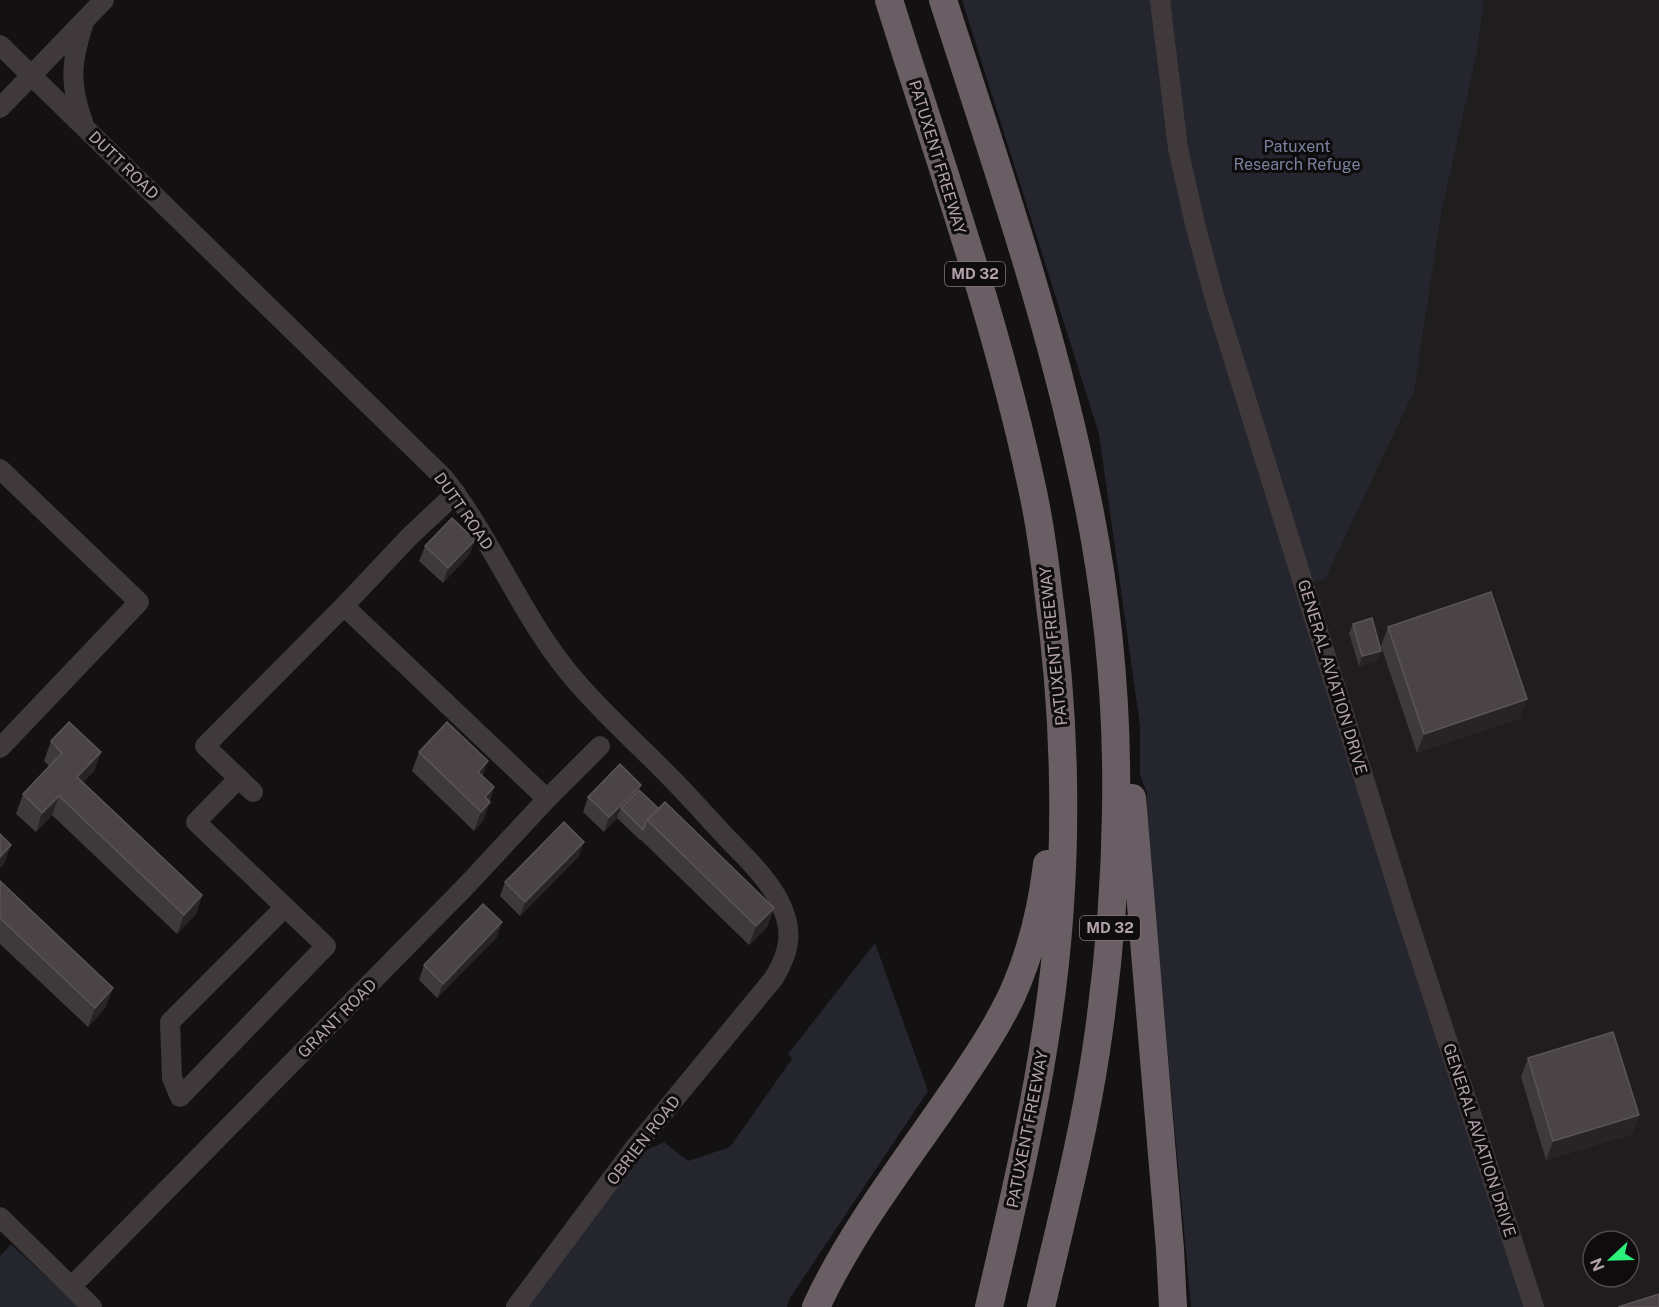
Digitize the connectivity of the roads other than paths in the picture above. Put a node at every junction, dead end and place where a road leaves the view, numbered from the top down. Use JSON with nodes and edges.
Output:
{"nodes":[{"id":1,"x":104,"y":0,"type":"edge"},
{"id":2,"x":889,"y":0,"type":"edge"},
{"id":3,"x":944,"y":0,"type":"edge"},
{"id":4,"x":1160,"y":0,"type":"edge"},
{"id":5,"x":86,"y":19,"type":"junction"},
{"id":6,"x":0,"y":45,"type":"edge"},
{"id":7,"x":31,"y":75,"type":"junction"},
{"id":8,"x":0,"y":108,"type":"edge"},
{"id":9,"x":85,"y":127,"type":"junction"},
{"id":10,"x":0,"y":469,"type":"edge"},
{"id":11,"x":456,"y":493,"type":"junction"},
{"id":12,"x":1095,"y":544,"type":"junction"},
{"id":13,"x":1044,"y":553,"type":"junction"},
{"id":14,"x":344,"y":606,"type":"junction"},
{"id":15,"x":600,"y":746,"type":"dead end"},
{"id":16,"x":0,"y":748,"type":"edge"},
{"id":17,"x":238,"y":778,"type":"junction"},
{"id":18,"x":253,"y":792,"type":"dead end"},
{"id":19,"x":547,"y":799,"type":"junction"},
{"id":20,"x":285,"y":907,"type":"junction"},
{"id":21,"x":774,"y":978,"type":"joint"},
{"id":22,"x":0,"y":1217,"type":"edge"},
{"id":23,"x":1170,"y":1248,"type":"junction"},
{"id":24,"x":71,"y":1287,"type":"junction"},
{"id":25,"x":92,"y":1307,"type":"edge"},
{"id":26,"x":516,"y":1307,"type":"edge"},
{"id":27,"x":816,"y":1307,"type":"edge"},
{"id":28,"x":989,"y":1307,"type":"edge"},
{"id":29,"x":1041,"y":1307,"type":"edge"},
{"id":30,"x":1173,"y":1307,"type":"edge"},
{"id":31,"x":1181,"y":1307,"type":"edge"},
{"id":32,"x":1534,"y":1307,"type":"edge"}],
"edges":[{"from":1,"to":5,"type":"street"},
{"from":2,"to":13,"type":"highway","name":"PATUXENT FREEWAY","number":"MD 32"},
{"from":3,"to":12,"type":"highway","number":"MD 32"},
{"from":4,"to":32,"type":"street","name":"GENERAL AVIATION DRIVE"},
{"from":5,"to":7,"type":"street"},
{"from":5,"to":9,"type":"street"},
{"from":6,"to":7,"type":"street","name":"DUTT ROAD"},
{"from":7,"to":8,"type":"street"},
{"from":7,"to":9,"type":"street","name":"DUTT ROAD"},
{"from":9,"to":11,"type":"street","name":"DUTT ROAD"},
{"from":10,"to":16,"type":"street"},
{"from":11,"to":14,"type":"street"},
{"from":11,"to":21,"type":"street","name":"DUTT ROAD"},
{"from":12,"to":23,"type":"highway"},
{"from":12,"to":29,"type":"highway","number":"MD 32"},
{"from":13,"to":27,"type":"highway"},
{"from":13,"to":28,"type":"highway","name":"PATUXENT FREEWAY","number":"MD 32"},
{"from":14,"to":17,"type":"street"},
{"from":14,"to":19,"type":"street"},
{"from":15,"to":19,"type":"street","name":"GRANT ROAD"},
{"from":17,"to":18,"type":"street"},
{"from":17,"to":20,"type":"street"},
{"from":19,"to":24,"type":"street","name":"GRANT ROAD"},
{"from":20,"to":20,"type":"street"},
{"from":21,"to":26,"type":"street","name":"OBRIEN ROAD"},
{"from":22,"to":24,"type":"street"},
{"from":23,"to":30,"type":"highway"},
{"from":23,"to":31,"type":"highway"},
{"from":24,"to":25,"type":"street"}]}
